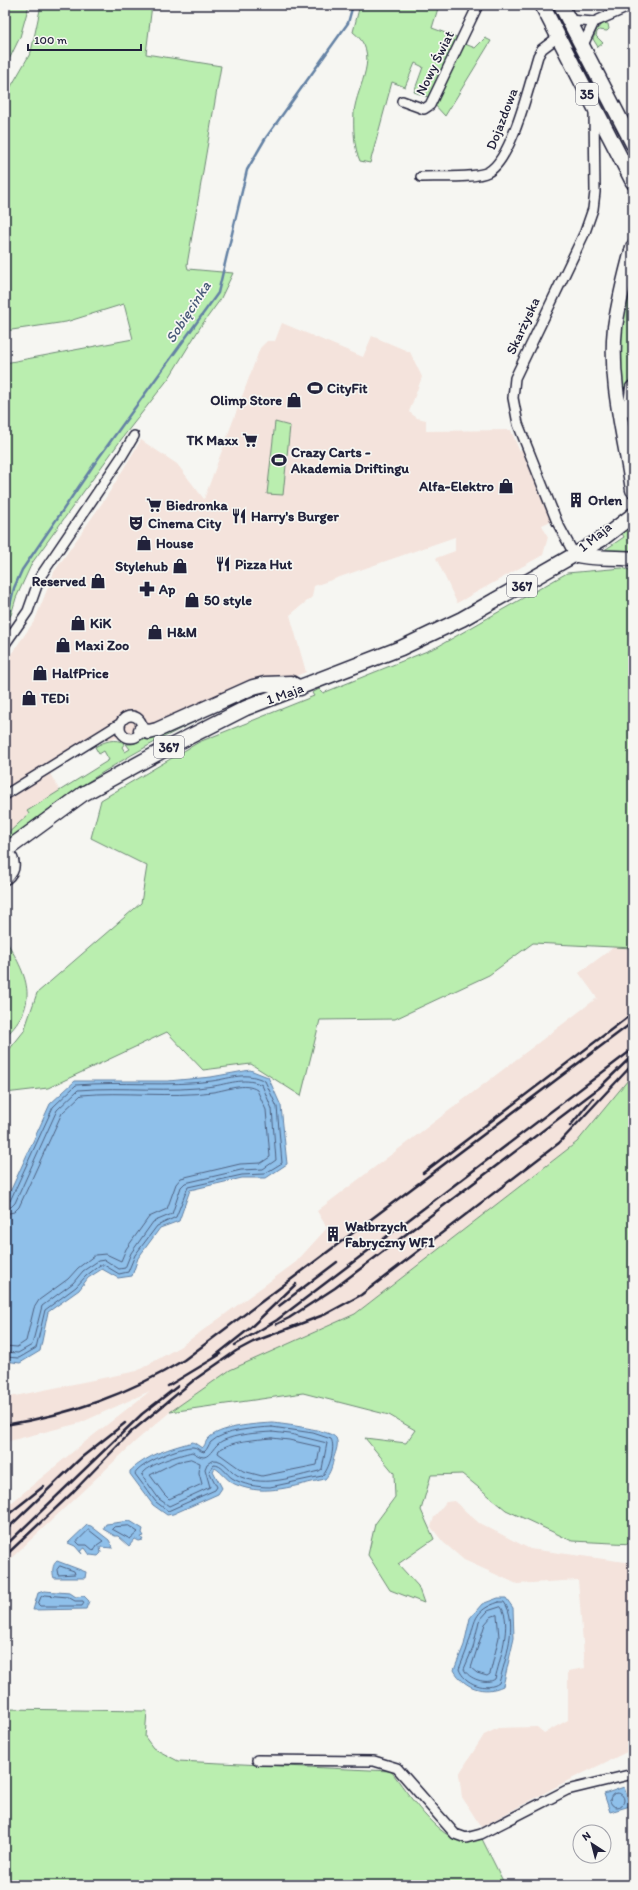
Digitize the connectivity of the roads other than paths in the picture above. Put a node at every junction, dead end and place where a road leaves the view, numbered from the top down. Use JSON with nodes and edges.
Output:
{"nodes":[{"id":1,"x":478,"y":5,"type":"edge"},
{"id":2,"x":542,"y":5,"type":"edge"},
{"id":3,"x":561,"y":5,"type":"edge"},
{"id":4,"x":633,"y":5,"type":"edge"},
{"id":5,"x":569,"y":20,"type":"junction"},
{"id":6,"x":594,"y":22,"type":"junction"},
{"id":7,"x":558,"y":37,"type":"junction"},
{"id":8,"x":582,"y":47,"type":"junction"},
{"id":9,"x":402,"y":101,"type":"dead end"},
{"id":10,"x":594,"y":107,"type":"junction"},
{"id":11,"x":633,"y":144,"type":"edge"},
{"id":12,"x":421,"y":177,"type":"dead end"},
{"id":13,"x":633,"y":182,"type":"edge"},
{"id":14,"x":633,"y":247,"type":"edge"},
{"id":15,"x":633,"y":388,"type":"edge"},
{"id":16,"x":633,"y":412,"type":"edge"},
{"id":17,"x":134,"y":436,"type":"dead end"},
{"id":18,"x":633,"y":490,"type":"edge"},
{"id":19,"x":633,"y":504,"type":"edge"},
{"id":20,"x":633,"y":515,"type":"edge"},
{"id":21,"x":574,"y":554,"type":"junction"},
{"id":22,"x":633,"y":559,"type":"edge"},
{"id":23,"x":5,"y":644,"type":"edge"},
{"id":24,"x":300,"y":688,"type":"junction"},
{"id":25,"x":121,"y":724,"type":"junction"},
{"id":26,"x":141,"y":730,"type":"junction"},
{"id":27,"x":123,"y":735,"type":"junction"},
{"id":28,"x":102,"y":736,"type":"junction"},
{"id":29,"x":5,"y":795,"type":"edge"},
{"id":30,"x":7,"y":854,"type":"edge"},
{"id":31,"x":5,"y":877,"type":"edge"},
{"id":32,"x":257,"y":1760,"type":"dead end"},
{"id":33,"x":633,"y":1774,"type":"edge"}],
"edges":[{"from":1,"to":9,"type":"street","name":"Nowy Świat"},
{"from":2,"to":7,"type":"main road","number":"35"},
{"from":3,"to":5,"type":"main road","number":"35"},
{"from":4,"to":6,"type":"street"},
{"from":5,"to":6,"type":"street"},
{"from":5,"to":8,"type":"main road","number":"35"},
{"from":6,"to":8,"type":"street"},
{"from":7,"to":10,"type":"main road","number":"35"},
{"from":7,"to":12,"type":"street","name":"Dojazdowa"},
{"from":8,"to":11,"type":"main road","number":"35"},
{"from":10,"to":13,"type":"main road","number":"35"},
{"from":10,"to":21,"type":"street","name":"Skarżyska"},
{"from":14,"to":18,"type":"main road"},
{"from":15,"to":16,"type":"main road"},
{"from":17,"to":23,"type":"street"},
{"from":19,"to":21,"type":"main road","name":"1 Maja","number":"367"},
{"from":20,"to":21,"type":"main road","name":"1 Maja","number":"367"},
{"from":21,"to":22,"type":"main road"},
{"from":21,"to":24,"type":"main road","name":"1 Maja","number":"367"},
{"from":24,"to":26,"type":"main road"},
{"from":24,"to":30,"type":"main road","name":"1 Maja","number":"367"},
{"from":25,"to":26,"type":"street"},
{"from":25,"to":27,"type":"street"},
{"from":25,"to":28,"type":"street"},
{"from":26,"to":27,"type":"street"},
{"from":27,"to":28,"type":"street"},
{"from":28,"to":29,"type":"street"},
{"from":30,"to":31,"type":"main road","number":"367"},
{"from":32,"to":33,"type":"street"}]}
